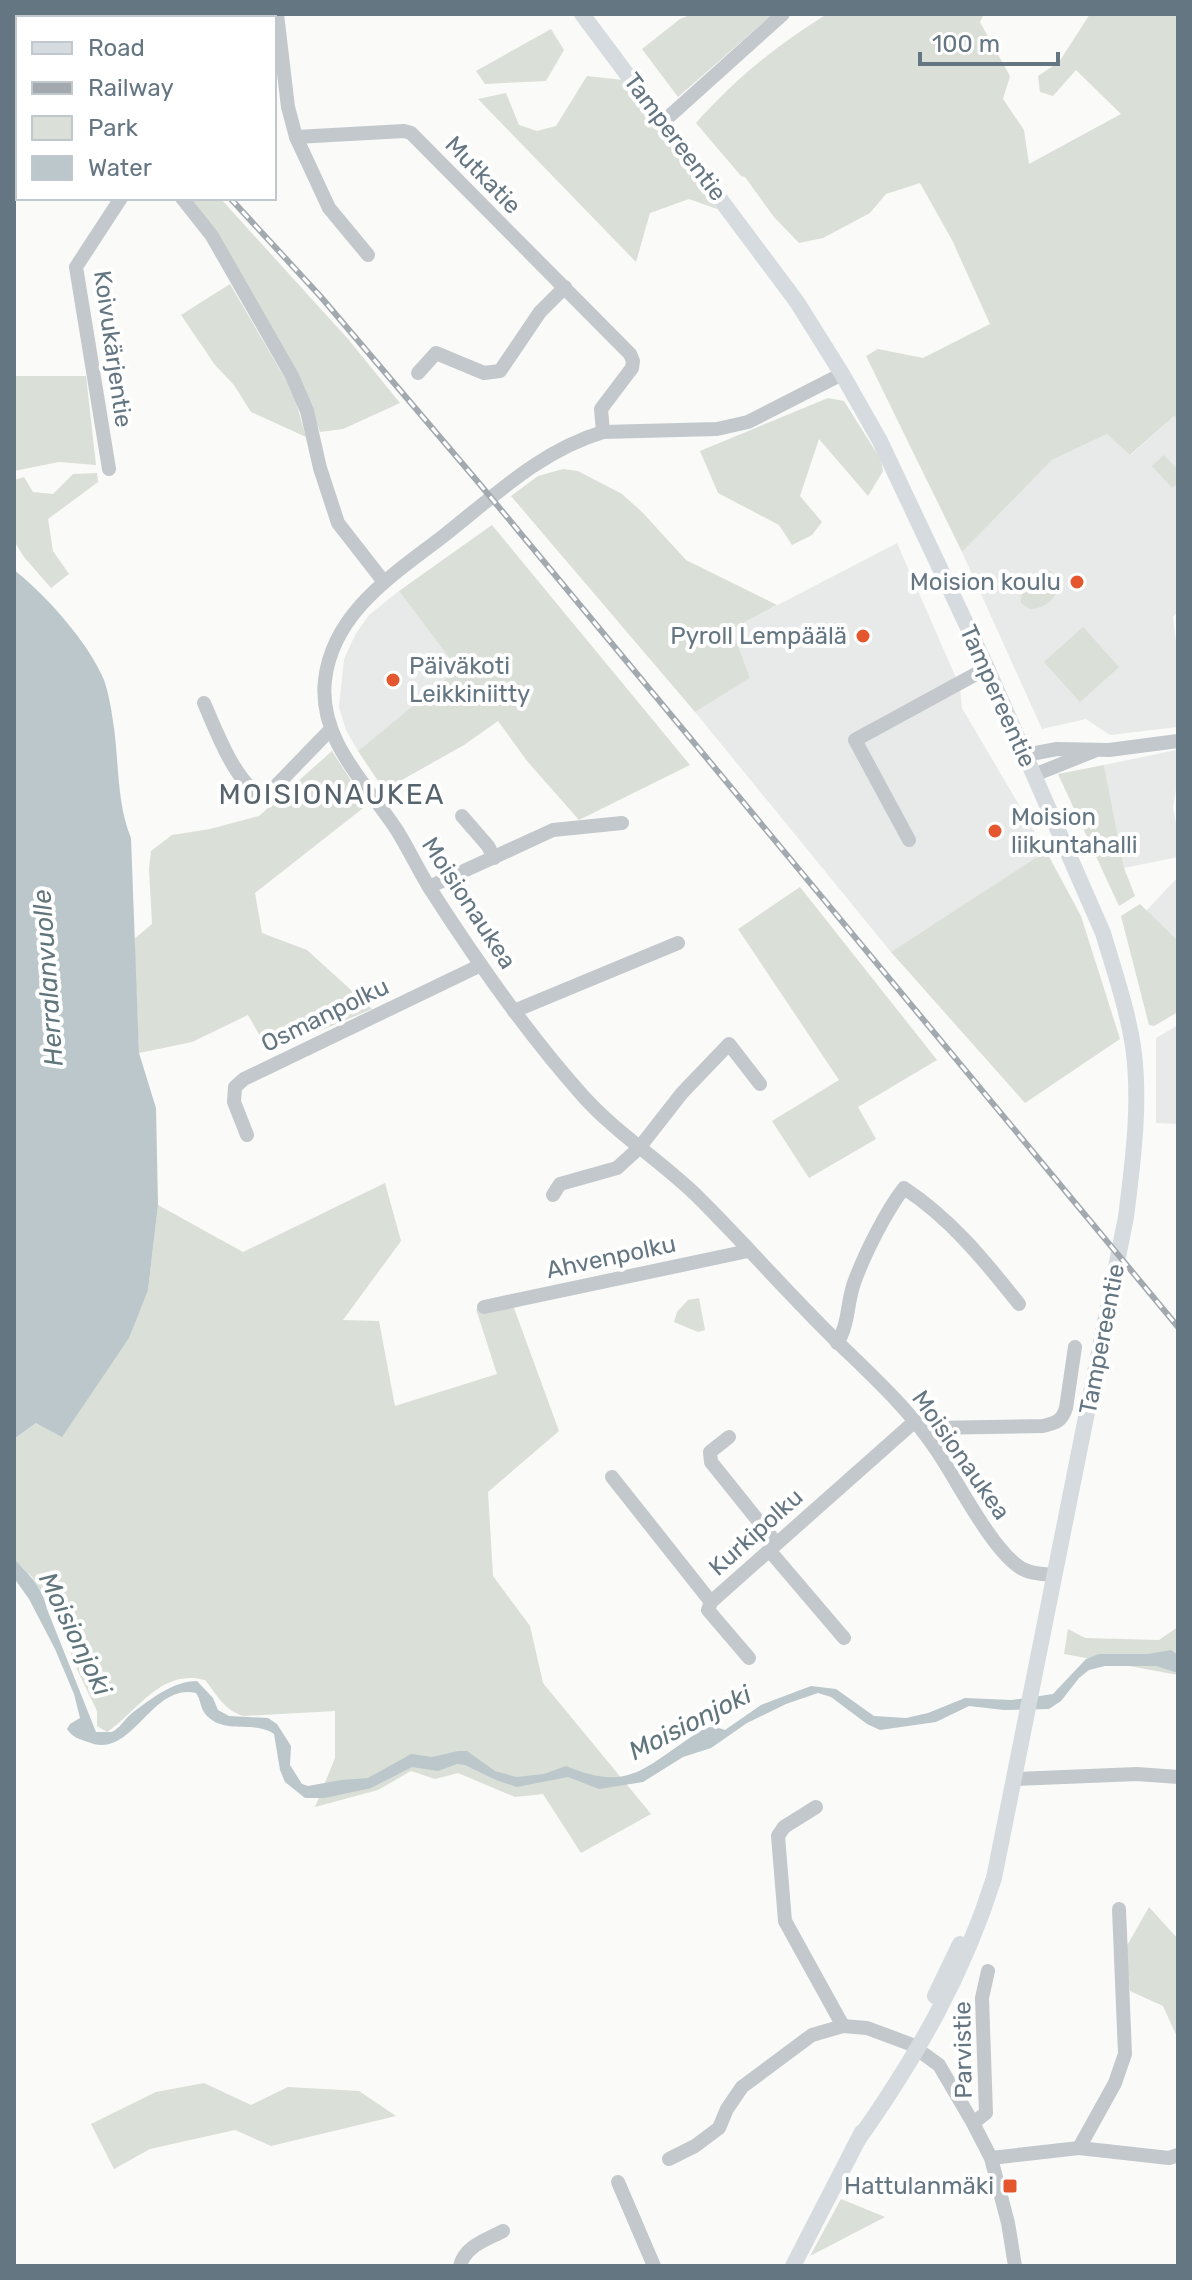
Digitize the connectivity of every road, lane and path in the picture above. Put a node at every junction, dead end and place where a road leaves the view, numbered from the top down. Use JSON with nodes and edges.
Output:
{"nodes":[{"id":1,"x":277,"y":14,"type":"edge"},
{"id":2,"x":582,"y":14,"type":"edge"},
{"id":3,"x":783,"y":14,"type":"edge"},
{"id":4,"x":664,"y":121,"type":"junction"},
{"id":5,"x":296,"y":137,"type":"junction"},
{"id":6,"x":120,"y":200,"type":"edge"},
{"id":7,"x":184,"y":200,"type":"edge"},
{"id":8,"x":368,"y":255,"type":"dead end"},
{"id":9,"x":565,"y":287,"type":"junction"},
{"id":10,"x":418,"y":373,"type":"dead end"},
{"id":11,"x":842,"y":374,"type":"junction"},
{"id":12,"x":603,"y":432,"type":"junction"},
{"id":13,"x":109,"y":469,"type":"dead end"},
{"id":14,"x":384,"y":582,"type":"junction"},
{"id":15,"x":987,"y":668,"type":"junction"},
{"id":16,"x":204,"y":703,"type":"dead end"},
{"id":17,"x":331,"y":729,"type":"junction"},
{"id":18,"x":1178,"y":741,"type":"edge"},
{"id":19,"x":1098,"y":750,"type":"junction"},
{"id":20,"x":1025,"y":755,"type":"junction"},
{"id":21,"x":1034,"y":775,"type":"junction"},
{"id":22,"x":462,"y":816,"type":"dead end"},
{"id":23,"x":622,"y":823,"type":"dead end"},
{"id":24,"x":909,"y":840,"type":"dead end"},
{"id":25,"x":494,"y":858,"type":"junction"},
{"id":26,"x":429,"y":887,"type":"junction"},
{"id":27,"x":678,"y":943,"type":"dead end"},
{"id":28,"x":481,"y":965,"type":"junction"},
{"id":29,"x":514,"y":1011,"type":"junction"},
{"id":30,"x":760,"y":1084,"type":"dead end"},
{"id":31,"x":247,"y":1135,"type":"dead end"},
{"id":32,"x":639,"y":1148,"type":"junction"},
{"id":33,"x":553,"y":1195,"type":"dead end"},
{"id":34,"x":748,"y":1251,"type":"junction"},
{"id":35,"x":1019,"y":1304,"type":"dead end"},
{"id":36,"x":484,"y":1307,"type":"dead end"},
{"id":37,"x":837,"y":1343,"type":"junction"},
{"id":38,"x":1075,"y":1347,"type":"dead end"},
{"id":39,"x":914,"y":1422,"type":"junction"},
{"id":40,"x":729,"y":1437,"type":"dead end"},
{"id":41,"x":612,"y":1477,"type":"dead end"},
{"id":42,"x":773,"y":1547,"type":"junction"},
{"id":43,"x":1055,"y":1575,"type":"junction"},
{"id":44,"x":711,"y":1602,"type":"junction"},
{"id":45,"x":844,"y":1638,"type":"dead end"},
{"id":46,"x":749,"y":1658,"type":"dead end"},
{"id":47,"x":1178,"y":1777,"type":"edge"},
{"id":48,"x":1014,"y":1779,"type":"junction"},
{"id":49,"x":816,"y":1807,"type":"dead end"},
{"id":50,"x":1119,"y":1909,"type":"dead end"},
{"id":51,"x":988,"y":1971,"type":"dead end"},
{"id":52,"x":843,"y":2026,"type":"junction"},
{"id":53,"x":914,"y":2047,"type":"junction"},
{"id":54,"x":973,"y":2123,"type":"junction"},
{"id":55,"x":1079,"y":2148,"type":"junction"},
{"id":56,"x":1178,"y":2155,"type":"edge"},
{"id":57,"x":991,"y":2158,"type":"junction"},
{"id":58,"x":669,"y":2159,"type":"dead end"},
{"id":59,"x":618,"y":2182,"type":"dead end"},
{"id":60,"x":503,"y":2231,"type":"dead end"},
{"id":61,"x":460,"y":2266,"type":"edge"},
{"id":62,"x":654,"y":2266,"type":"edge"},
{"id":63,"x":793,"y":2266,"type":"edge"},
{"id":64,"x":1015,"y":2266,"type":"edge"}],
"edges":[{"from":1,"to":5,"type":"street"},
{"from":2,"to":4,"type":"main road","name":"Tampereentie"},
{"from":3,"to":4,"type":"street"},
{"from":4,"to":11,"type":"main road","name":"Tampereentie"},
{"from":5,"to":8,"type":"street"},
{"from":5,"to":9,"type":"street","name":"Mutkatie"},
{"from":6,"to":13,"type":"street","name":"Koivukärjentie"},
{"from":7,"to":14,"type":"street"},
{"from":9,"to":10,"type":"street"},
{"from":9,"to":12,"type":"street","name":"Mutkatie"},
{"from":11,"to":12,"type":"street","name":"Moisionaukea"},
{"from":11,"to":15,"type":"main road","name":"Tampereentie"},
{"from":12,"to":14,"type":"street","name":"Moisionaukea"},
{"from":14,"to":17,"type":"street","name":"Moisionaukea"},
{"from":15,"to":20,"type":"main road","name":"Tampereentie"},
{"from":15,"to":24,"type":"street"},
{"from":16,"to":17,"type":"street"},
{"from":17,"to":26,"type":"street","name":"Moisionaukea"},
{"from":18,"to":19,"type":"street"},
{"from":19,"to":20,"type":"street"},
{"from":19,"to":21,"type":"street"},
{"from":20,"to":21,"type":"main road","name":"Tampereentie"},
{"from":21,"to":43,"type":"main road","name":"Tampereentie"},
{"from":22,"to":25,"type":"street"},
{"from":23,"to":25,"type":"street"},
{"from":25,"to":26,"type":"street"},
{"from":26,"to":28,"type":"street","name":"Moisionaukea"},
{"from":27,"to":29,"type":"street"},
{"from":28,"to":29,"type":"street","name":"Moisionaukea"},
{"from":28,"to":31,"type":"street","name":"Osmanpolku"},
{"from":29,"to":32,"type":"street","name":"Moisionaukea"},
{"from":30,"to":32,"type":"street"},
{"from":32,"to":33,"type":"street"},
{"from":32,"to":34,"type":"street","name":"Moisionaukea"},
{"from":34,"to":36,"type":"street","name":"Ahvenpolku"},
{"from":34,"to":37,"type":"street","name":"Moisionaukea"},
{"from":35,"to":37,"type":"street"},
{"from":37,"to":39,"type":"street","name":"Moisionaukea"},
{"from":38,"to":39,"type":"street"},
{"from":39,"to":42,"type":"street","name":"Kurkipolku"},
{"from":39,"to":43,"type":"street","name":"Moisionaukea"},
{"from":40,"to":42,"type":"street"},
{"from":41,"to":44,"type":"street","name":"Kurkipolku"},
{"from":42,"to":44,"type":"street","name":"Kurkipolku"},
{"from":42,"to":45,"type":"street"},
{"from":43,"to":48,"type":"main road","name":"Tampereentie"},
{"from":44,"to":46,"type":"street"},
{"from":47,"to":48,"type":"street"},
{"from":48,"to":53,"type":"main road","name":"Tampereentie"},
{"from":49,"to":52,"type":"street"},
{"from":50,"to":55,"type":"street"},
{"from":51,"to":54,"type":"street","name":"Parvistie"},
{"from":52,"to":53,"type":"street"},
{"from":52,"to":58,"type":"street"},
{"from":53,"to":54,"type":"street"},
{"from":53,"to":63,"type":"main road","name":"Tampereentie"},
{"from":54,"to":57,"type":"street"},
{"from":55,"to":56,"type":"street"},
{"from":55,"to":57,"type":"street"},
{"from":57,"to":64,"type":"street"},
{"from":59,"to":62,"type":"street"},
{"from":60,"to":61,"type":"street"}]}
